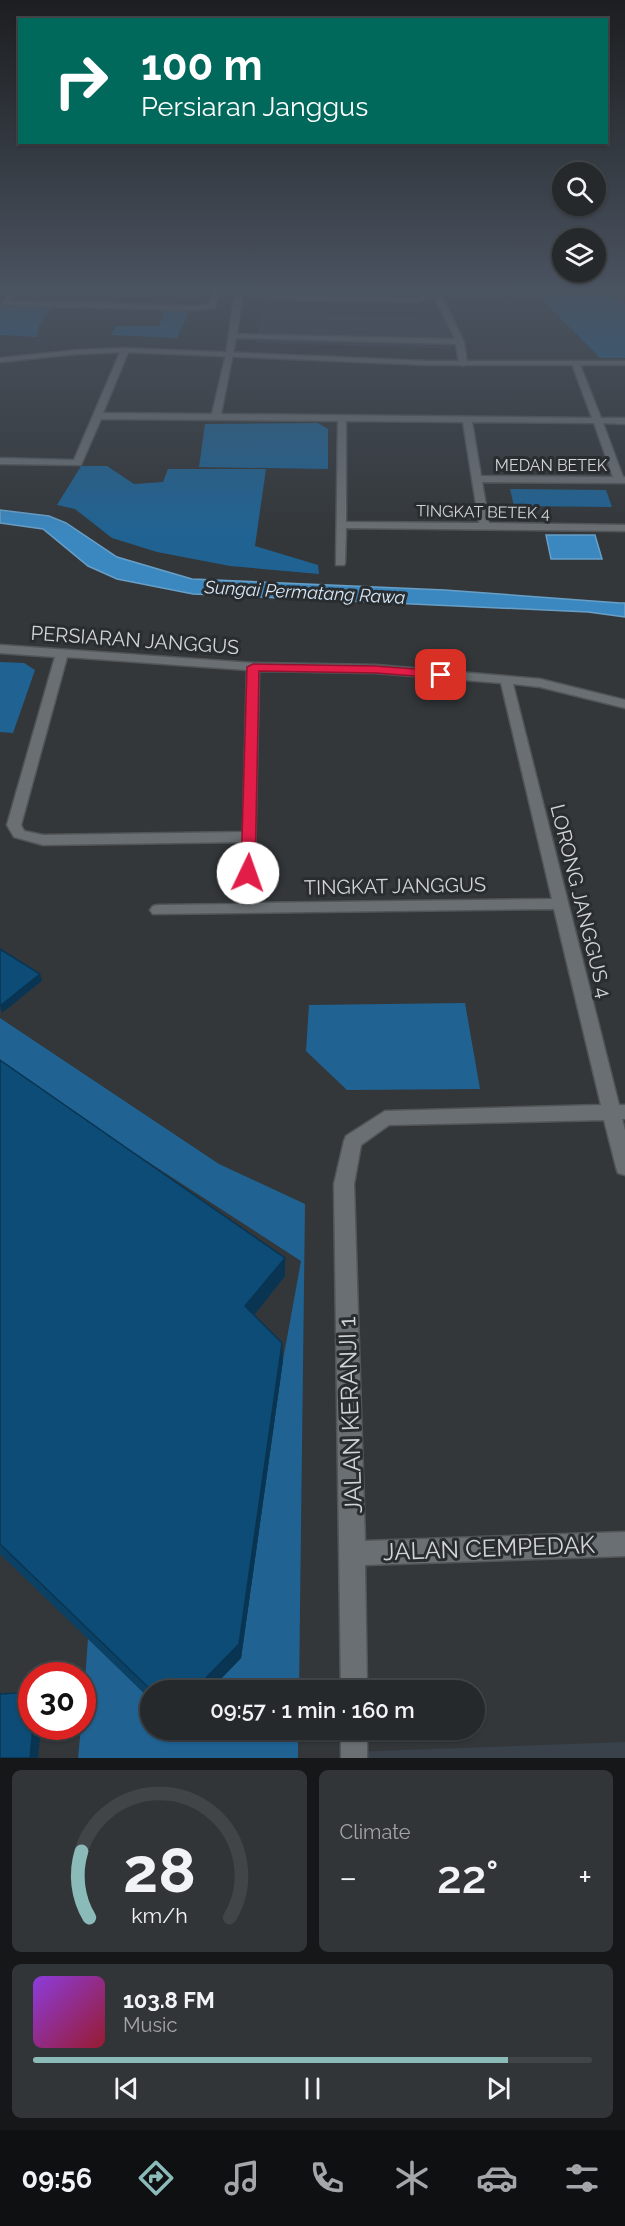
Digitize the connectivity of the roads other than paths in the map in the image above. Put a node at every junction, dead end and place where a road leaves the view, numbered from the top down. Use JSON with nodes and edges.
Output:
{"nodes":[{"id":1,"x":116,"y":372,"type":"edge"},
{"id":2,"x":226,"y":372,"type":"edge"},
{"id":3,"x":579,"y":372,"type":"edge"},
{"id":4,"x":99,"y":416,"type":"junction"},
{"id":5,"x":216,"y":418,"type":"junction"},
{"id":6,"x":342,"y":419,"type":"junction"},
{"id":7,"x":467,"y":420,"type":"junction"},
{"id":8,"x":597,"y":421,"type":"junction"},
{"id":9,"x":625,"y":421,"type":"edge"},
{"id":10,"x":0,"y":461,"type":"edge"},
{"id":11,"x":477,"y":479,"type":"junction"},
{"id":12,"x":622,"y":480,"type":"edge"},
{"id":13,"x":341,"y":525,"type":"junction"},
{"id":14,"x":485,"y":528,"type":"junction"},
{"id":15,"x":625,"y":528,"type":"edge"},
{"id":16,"x":340,"y":563,"type":"dead end"},
{"id":17,"x":0,"y":649,"type":"edge"},
{"id":18,"x":62,"y":654,"type":"junction"},
{"id":19,"x":253,"y":667,"type":"junction"},
{"id":20,"x":506,"y":680,"type":"junction"},
{"id":21,"x":625,"y":704,"type":"edge"},
{"id":22,"x":250,"y":837,"type":"junction"},
{"id":23,"x":560,"y":904,"type":"junction"},
{"id":24,"x":246,"y":909,"type":"junction"},
{"id":25,"x":158,"y":910,"type":"dead end"},
{"id":26,"x":618,"y":1112,"type":"edge"},
{"id":27,"x":625,"y":1167,"type":"edge"},
{"id":28,"x":625,"y":1544,"type":"edge"},
{"id":29,"x":353,"y":1553,"type":"junction"},
{"id":30,"x":354,"y":1680,"type":"edge"},
{"id":31,"x":354,"y":1740,"type":"edge"},
{"id":32,"x":354,"y":1758,"type":"edge"}],
"edges":[{"from":1,"to":4,"type":"street"},
{"from":2,"to":5,"type":"street"},
{"from":3,"to":8,"type":"street"},
{"from":4,"to":5,"type":"street"},
{"from":4,"to":10,"type":"street"},
{"from":5,"to":6,"type":"street"},
{"from":6,"to":7,"type":"street"},
{"from":6,"to":13,"type":"street"},
{"from":7,"to":8,"type":"street"},
{"from":7,"to":11,"type":"street","name":"MEDAN BETEK"},
{"from":8,"to":9,"type":"street"},
{"from":8,"to":12,"type":"street"},
{"from":11,"to":12,"type":"street","name":"MEDAN BETEK"},
{"from":11,"to":14,"type":"street","name":"MEDAN BETEK"},
{"from":13,"to":14,"type":"street","name":"TINGKAT BETEK 4"},
{"from":13,"to":16,"type":"street"},
{"from":14,"to":15,"type":"street","name":"TINGKAT BETEK 4"},
{"from":17,"to":18,"type":"street","name":"PERSIARAN JANGGUS"},
{"from":18,"to":19,"type":"street","name":"PERSIARAN JANGGUS"},
{"from":18,"to":22,"type":"street"},
{"from":19,"to":20,"type":"street","name":"PERSIARAN JANGGUS"},
{"from":19,"to":22,"type":"street"},
{"from":20,"to":21,"type":"street","name":"PERSIARAN JANGGUS"},
{"from":20,"to":23,"type":"street","name":"LORONG JANGGUS 4"},
{"from":22,"to":24,"type":"street"},
{"from":23,"to":24,"type":"street","name":"TINGKAT JANGGUS"},
{"from":23,"to":26,"type":"street","name":"LORONG JANGGUS 4"},
{"from":24,"to":25,"type":"street","name":"TINGKAT JANGGUS"},
{"from":26,"to":27,"type":"street","name":"LORONG JANGGUS 4"},
{"from":26,"to":29,"type":"street","name":"JALAN KERANJI 1"},
{"from":28,"to":29,"type":"street","name":"JALAN CEMPEDAK"},
{"from":29,"to":30,"type":"street","name":"JALAN KERANJI 1"},
{"from":31,"to":32,"type":"street"}]}
